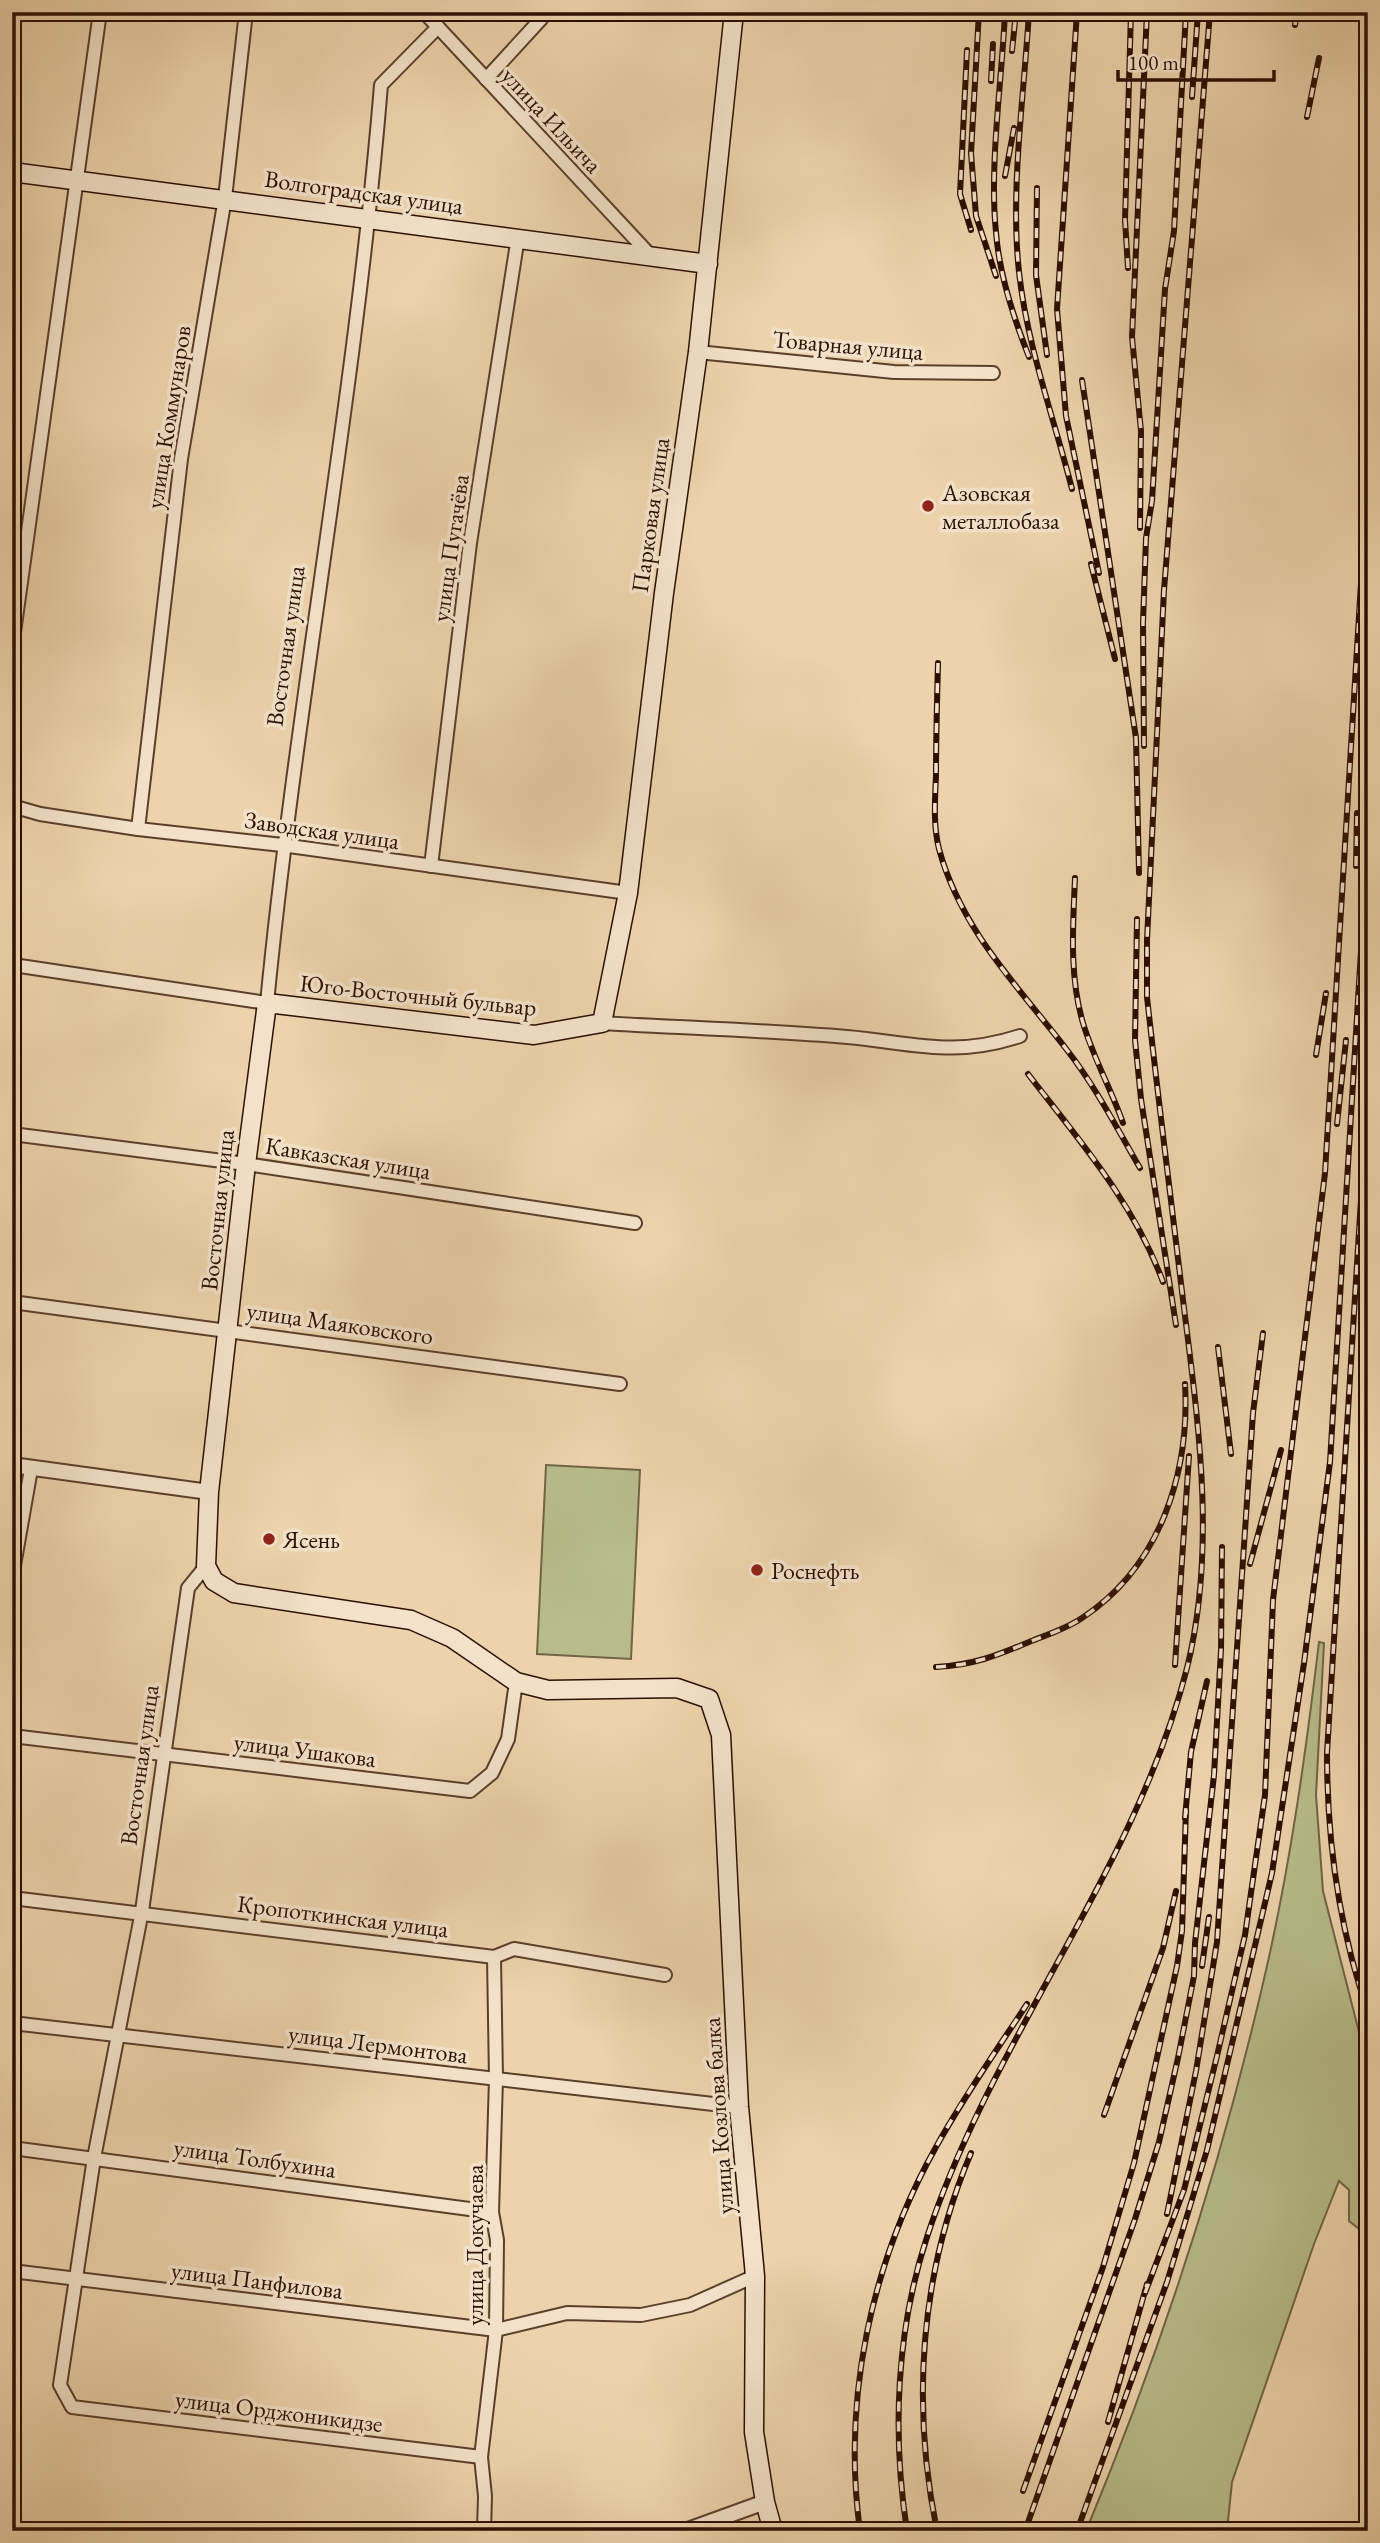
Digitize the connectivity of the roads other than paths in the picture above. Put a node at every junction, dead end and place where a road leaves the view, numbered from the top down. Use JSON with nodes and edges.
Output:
{"nodes":[{"id":1,"x":100,"y":12,"type":"edge"},
{"id":2,"x":246,"y":12,"type":"edge"},
{"id":3,"x":424,"y":12,"type":"edge"},
{"id":4,"x":542,"y":12,"type":"edge"},
{"id":5,"x":734,"y":12,"type":"edge"},
{"id":6,"x":438,"y":27,"type":"junction"},
{"id":7,"x":486,"y":79,"type":"junction"},
{"id":8,"x":12,"y":172,"type":"edge"},
{"id":9,"x":77,"y":180,"type":"junction"},
{"id":10,"x":225,"y":198,"type":"junction"},
{"id":11,"x":370,"y":218,"type":"junction"},
{"id":12,"x":518,"y":237,"type":"junction"},
{"id":13,"x":650,"y":255,"type":"junction"},
{"id":14,"x":708,"y":264,"type":"junction"},
{"id":15,"x":698,"y":352,"type":"junction"},
{"id":16,"x":993,"y":373,"type":"dead end"},
{"id":17,"x":12,"y":647,"type":"edge"},
{"id":18,"x":12,"y":806,"type":"edge"},
{"id":19,"x":138,"y":828,"type":"junction"},
{"id":20,"x":282,"y":845,"type":"junction"},
{"id":21,"x":431,"y":866,"type":"junction"},
{"id":22,"x":628,"y":893,"type":"junction"},
{"id":23,"x":20,"y":966,"type":"dead end"},
{"id":24,"x":267,"y":1003,"type":"junction"},
{"id":25,"x":602,"y":1023,"type":"junction"},
{"id":26,"x":1020,"y":1036,"type":"dead end"},
{"id":27,"x":12,"y":1134,"type":"edge"},
{"id":28,"x":246,"y":1164,"type":"junction"},
{"id":29,"x":635,"y":1223,"type":"dead end"},
{"id":30,"x":12,"y":1302,"type":"edge"},
{"id":31,"x":229,"y":1329,"type":"junction"},
{"id":32,"x":620,"y":1384,"type":"dead end"},
{"id":33,"x":12,"y":1465,"type":"edge"},
{"id":34,"x":31,"y":1469,"type":"junction"},
{"id":35,"x":209,"y":1492,"type":"junction"},
{"id":36,"x":206,"y":1566,"type":"junction"},
{"id":37,"x":12,"y":1577,"type":"edge"},
{"id":38,"x":516,"y":1682,"type":"junction"},
{"id":39,"x":12,"y":1736,"type":"edge"},
{"id":40,"x":166,"y":1755,"type":"junction"},
{"id":41,"x":12,"y":1898,"type":"edge"},
{"id":42,"x":142,"y":1911,"type":"junction"},
{"id":43,"x":494,"y":1957,"type":"junction"},
{"id":44,"x":665,"y":1975,"type":"dead end"},
{"id":45,"x":12,"y":2022,"type":"edge"},
{"id":46,"x":120,"y":2036,"type":"junction"},
{"id":47,"x":496,"y":2079,"type":"junction"},
{"id":48,"x":739,"y":2107,"type":"junction"},
{"id":49,"x":12,"y":2148,"type":"edge"},
{"id":50,"x":94,"y":2158,"type":"junction"},
{"id":51,"x":492,"y":2212,"type":"junction"},
{"id":52,"x":12,"y":2271,"type":"edge"},
{"id":53,"x":755,"y":2276,"type":"junction"},
{"id":54,"x":78,"y":2280,"type":"junction"},
{"id":55,"x":496,"y":2330,"type":"junction"},
{"id":56,"x":72,"y":2407,"type":"joint"},
{"id":57,"x":481,"y":2457,"type":"junction"},
{"id":58,"x":765,"y":2502,"type":"junction"},
{"id":59,"x":484,"y":2531,"type":"edge"},
{"id":60,"x":685,"y":2531,"type":"edge"},
{"id":61,"x":773,"y":2531,"type":"edge"}],
"edges":[{"from":1,"to":9,"type":"street"},
{"from":2,"to":10,"type":"street","name":"улица Коммунаров"},
{"from":3,"to":6,"type":"street","name":"улица Ильича"},
{"from":4,"to":7,"type":"street"},
{"from":5,"to":14,"type":"main road","name":"Парковая улица"},
{"from":6,"to":7,"type":"street","name":"улица Ильича"},
{"from":6,"to":11,"type":"street","name":"Восточная улица"},
{"from":7,"to":13,"type":"street","name":"улица Ильича"},
{"from":8,"to":9,"type":"main road","name":"Волгоградская улица"},
{"from":9,"to":10,"type":"main road","name":"Волгоградская улица"},
{"from":9,"to":17,"type":"street"},
{"from":10,"to":11,"type":"main road","name":"Волгоградская улица"},
{"from":10,"to":19,"type":"street","name":"улица Коммунаров"},
{"from":11,"to":12,"type":"main road","name":"Волгоградская улица"},
{"from":11,"to":20,"type":"street","name":"Восточная улица"},
{"from":12,"to":13,"type":"main road","name":"Волгоградская улица"},
{"from":12,"to":21,"type":"street","name":"улица Пугачёва"},
{"from":13,"to":14,"type":"main road","name":"Волгоградская улица"},
{"from":14,"to":15,"type":"main road","name":"Парковая улица"},
{"from":15,"to":16,"type":"street","name":"Товарная улица"},
{"from":15,"to":22,"type":"main road","name":"Парковая улица"},
{"from":18,"to":19,"type":"street","name":"Заводская улица"},
{"from":19,"to":20,"type":"street","name":"Заводская улица"},
{"from":20,"to":21,"type":"street","name":"Заводская улица"},
{"from":20,"to":24,"type":"street","name":"Восточная улица"},
{"from":21,"to":22,"type":"street","name":"Заводская улица"},
{"from":22,"to":25,"type":"main road","name":"Парковая улица"},
{"from":23,"to":24,"type":"street","name":"Юго-Восточный бульвар"},
{"from":24,"to":25,"type":"main road","name":"Юго-Восточный бульвар"},
{"from":24,"to":28,"type":"main road","name":"Восточная улица"},
{"from":25,"to":26,"type":"street","name":"Юго-Восточный бульвар"},
{"from":27,"to":28,"type":"street","name":"Кавказская улица"},
{"from":28,"to":29,"type":"street","name":"Кавказская улица"},
{"from":28,"to":31,"type":"main road","name":"Восточная улица"},
{"from":30,"to":31,"type":"street","name":"улица Маяковского"},
{"from":31,"to":32,"type":"street","name":"улица Маяковского"},
{"from":31,"to":35,"type":"main road","name":"Восточная улица"},
{"from":33,"to":34,"type":"street"},
{"from":34,"to":35,"type":"street"},
{"from":34,"to":37,"type":"street"},
{"from":35,"to":36,"type":"main road","name":"Восточная улица"},
{"from":36,"to":38,"type":"main road"},
{"from":36,"to":40,"type":"street","name":"Восточная улица"},
{"from":38,"to":40,"type":"street","name":"улица Ушакова"},
{"from":38,"to":48,"type":"main road","name":"улица Козлова балка"},
{"from":39,"to":40,"type":"street","name":"улица Ушакова"},
{"from":40,"to":42,"type":"street","name":"Восточная улица"},
{"from":41,"to":42,"type":"street","name":"Кропоткинская улица"},
{"from":42,"to":43,"type":"street","name":"Кропоткинская улица"},
{"from":42,"to":46,"type":"street","name":"Восточная улица"},
{"from":43,"to":44,"type":"street","name":"Кропоткинская улица"},
{"from":43,"to":47,"type":"street","name":"улица Докучаева"},
{"from":45,"to":46,"type":"street","name":"улица Лермонтова"},
{"from":46,"to":47,"type":"street","name":"улица Лермонтова"},
{"from":46,"to":50,"type":"street","name":"Восточная улица"},
{"from":47,"to":48,"type":"street","name":"улица Лермонтова"},
{"from":47,"to":51,"type":"street","name":"улица Докучаева"},
{"from":48,"to":53,"type":"main road","name":"улица Козлова балка"},
{"from":49,"to":50,"type":"street","name":"улица Толбухина"},
{"from":50,"to":51,"type":"street","name":"улица Толбухина"},
{"from":50,"to":54,"type":"street","name":"Восточная улица"},
{"from":51,"to":55,"type":"street","name":"улица Докучаева"},
{"from":52,"to":54,"type":"street","name":"улица Панфилова"},
{"from":53,"to":55,"type":"street","name":"улица Панфилова"},
{"from":53,"to":58,"type":"main road","name":"улица Козлова балка"},
{"from":54,"to":55,"type":"street","name":"улица Панфилова"},
{"from":54,"to":56,"type":"street","name":"Восточная улица"},
{"from":55,"to":57,"type":"street","name":"улица Докучаева"},
{"from":56,"to":57,"type":"street","name":"улица Орджоникидзе"},
{"from":57,"to":59,"type":"street","name":"улица Докучаева"},
{"from":58,"to":60,"type":"street"},
{"from":58,"to":61,"type":"main road","name":"улица Козлова балка"}]}
